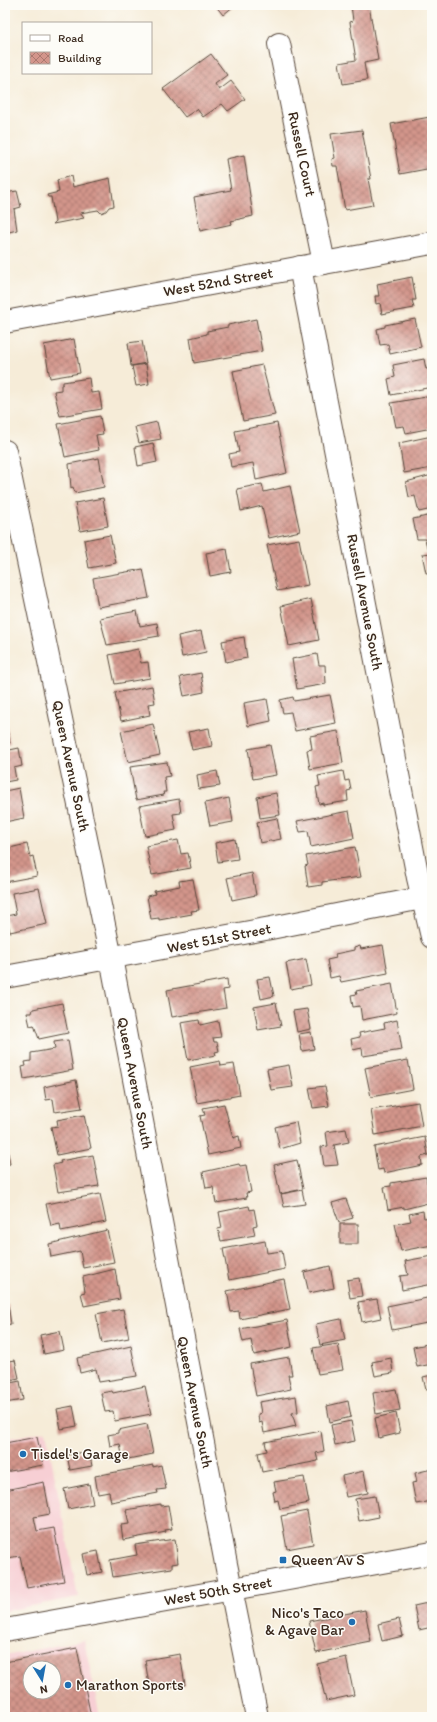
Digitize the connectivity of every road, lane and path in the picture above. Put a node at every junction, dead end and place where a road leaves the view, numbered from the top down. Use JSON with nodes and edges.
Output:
{"nodes":[{"id":1,"x":279,"y":44,"type":"dead end"},
{"id":2,"x":432,"y":243,"type":"edge"},
{"id":3,"x":324,"y":263,"type":"junction"},
{"id":4,"x":300,"y":267,"type":"junction"},
{"id":5,"x":5,"y":322,"type":"edge"},
{"id":6,"x":5,"y":451,"type":"edge"},
{"id":7,"x":427,"y":896,"type":"edge"},
{"id":8,"x":432,"y":937,"type":"edge"},
{"id":9,"x":111,"y":958,"type":"junction"},
{"id":10,"x":5,"y":977,"type":"edge"},
{"id":11,"x":432,"y":1553,"type":"edge"},
{"id":12,"x":231,"y":1589,"type":"junction"},
{"id":13,"x":5,"y":1630,"type":"edge"},
{"id":14,"x":257,"y":1717,"type":"edge"}],
"edges":[{"from":1,"to":3,"type":"street","name":"Russell Court"},
{"from":2,"to":3,"type":"street","name":"West 52nd Street"},
{"from":3,"to":4,"type":"street","name":"West 52nd Street"},
{"from":4,"to":5,"type":"street","name":"West 52nd Street"},
{"from":4,"to":7,"type":"street","name":"Russell Avenue South"},
{"from":6,"to":9,"type":"street","name":"Queen Avenue South"},
{"from":7,"to":8,"type":"street","name":"Russell Avenue South"},
{"from":7,"to":9,"type":"street","name":"West 51st Street"},
{"from":9,"to":10,"type":"street","name":"West 51st Street"},
{"from":9,"to":12,"type":"street","name":"Queen Avenue South"},
{"from":11,"to":12,"type":"street","name":"West 50th Street"},
{"from":12,"to":13,"type":"street","name":"West 50th Street"},
{"from":12,"to":14,"type":"street","name":"Queen Avenue South"}]}
